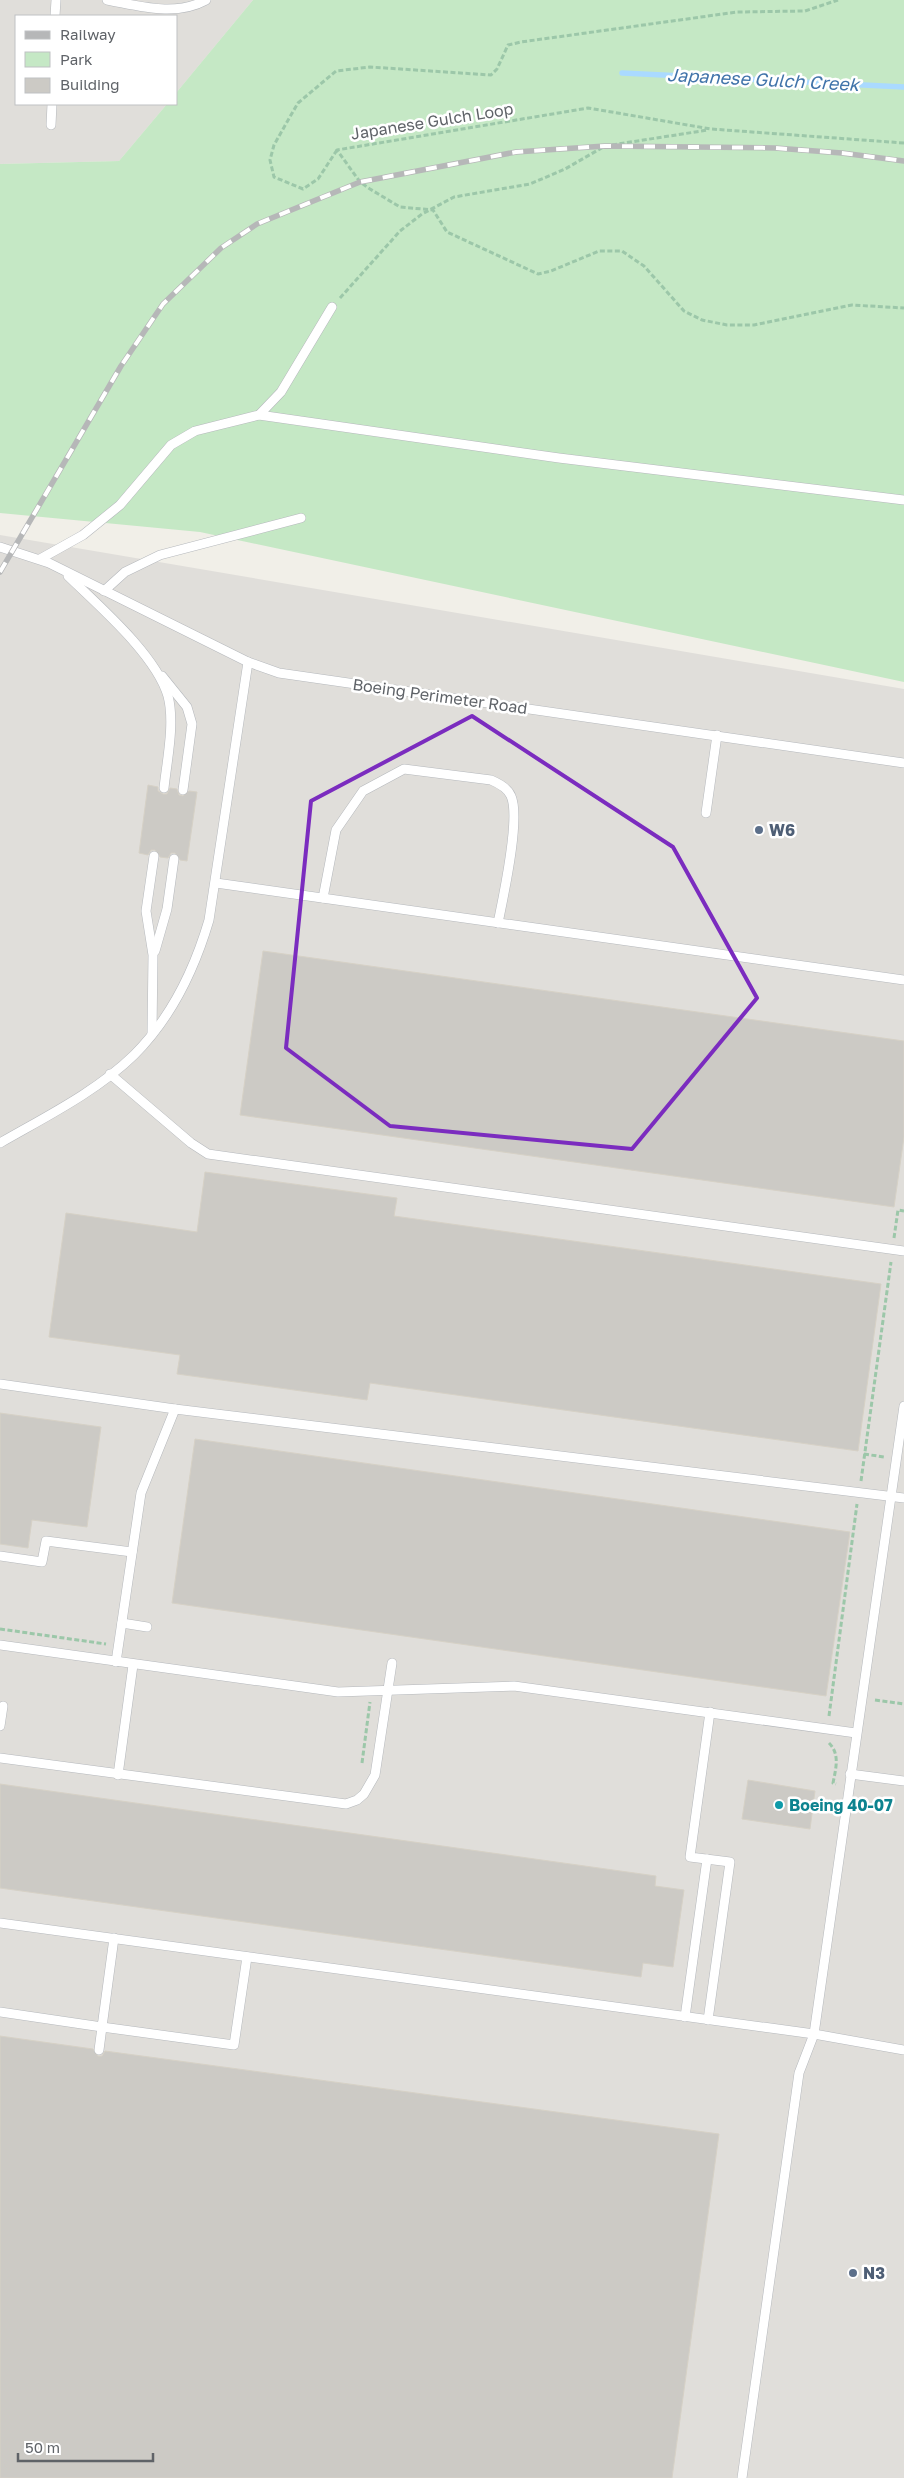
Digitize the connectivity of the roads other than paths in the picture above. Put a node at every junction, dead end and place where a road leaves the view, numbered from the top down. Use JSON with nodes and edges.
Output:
{"nodes":[{"id":1,"x":56,"y":0,"type":"edge"},
{"id":2,"x":107,"y":0,"type":"edge"},
{"id":3,"x":206,"y":0,"type":"edge"},
{"id":4,"x":55,"y":15,"type":"edge"},
{"id":5,"x":52,"y":105,"type":"edge"},
{"id":6,"x":51,"y":125,"type":"dead end"},
{"id":7,"x":332,"y":307,"type":"road end"},
{"id":8,"x":259,"y":414,"type":"junction"},
{"id":9,"x":904,"y":500,"type":"edge"},
{"id":10,"x":300,"y":518,"type":"dead end"},
{"id":11,"x":0,"y":547,"type":"edge"},
{"id":12,"x":40,"y":560,"type":"junction"},
{"id":13,"x":63,"y":570,"type":"junction"},
{"id":14,"x":104,"y":591,"type":"junction"},
{"id":15,"x":248,"y":662,"type":"junction"},
{"id":16,"x":152,"y":664,"type":"junction"},
{"id":17,"x":717,"y":735,"type":"junction"},
{"id":18,"x":904,"y":763,"type":"edge"},
{"id":19,"x":164,"y":788,"type":"dead end"},
{"id":20,"x":184,"y":790,"type":"dead end"},
{"id":21,"x":706,"y":813,"type":"dead end"},
{"id":22,"x":154,"y":856,"type":"dead end"},
{"id":23,"x":174,"y":859,"type":"dead end"},
{"id":24,"x":216,"y":883,"type":"junction"},
{"id":25,"x":323,"y":898,"type":"junction"},
{"id":26,"x":498,"y":923,"type":"junction"},
{"id":27,"x":153,"y":955,"type":"junction"},
{"id":28,"x":904,"y":980,"type":"edge"},
{"id":29,"x":152,"y":1033,"type":"junction"},
{"id":30,"x":110,"y":1074,"type":"junction"},
{"id":31,"x":0,"y":1144,"type":"edge"},
{"id":32,"x":904,"y":1251,"type":"edge"},
{"id":33,"x":0,"y":1384,"type":"edge"},
{"id":34,"x":904,"y":1406,"type":"edge"},
{"id":35,"x":175,"y":1409,"type":"junction"},
{"id":36,"x":892,"y":1497,"type":"junction"},
{"id":37,"x":904,"y":1499,"type":"edge"},
{"id":38,"x":904,"y":1505,"type":"edge"},
{"id":39,"x":132,"y":1552,"type":"junction"},
{"id":40,"x":0,"y":1556,"type":"edge"},
{"id":41,"x":122,"y":1623,"type":"junction"},
{"id":42,"x":147,"y":1627,"type":"dead end"},
{"id":43,"x":0,"y":1645,"type":"edge"},
{"id":44,"x":116,"y":1662,"type":"junction"},
{"id":45,"x":392,"y":1663,"type":"dead end"},
{"id":46,"x":134,"y":1664,"type":"junction"},
{"id":47,"x":388,"y":1691,"type":"junction"},
{"id":48,"x":3,"y":1706,"type":"dead end"},
{"id":49,"x":710,"y":1712,"type":"junction"},
{"id":50,"x":0,"y":1726,"type":"edge"},
{"id":51,"x":856,"y":1733,"type":"junction"},
{"id":52,"x":0,"y":1758,"type":"edge"},
{"id":53,"x":850,"y":1774,"type":"junction"},
{"id":54,"x":118,"y":1775,"type":"junction"},
{"id":55,"x":904,"y":1782,"type":"edge"},
{"id":56,"x":708,"y":1859,"type":"junction"},
{"id":57,"x":0,"y":1923,"type":"edge"},
{"id":58,"x":114,"y":1938,"type":"junction"},
{"id":59,"x":247,"y":1957,"type":"junction"},
{"id":60,"x":0,"y":2012,"type":"edge"},
{"id":61,"x":685,"y":2017,"type":"junction"},
{"id":62,"x":708,"y":2020,"type":"junction"},
{"id":63,"x":102,"y":2027,"type":"junction"},
{"id":64,"x":814,"y":2034,"type":"junction"},
{"id":65,"x":98,"y":2050,"type":"dead end"},
{"id":66,"x":904,"y":2050,"type":"edge"},
{"id":67,"x":742,"y":2478,"type":"edge"}],
"edges":[{"from":1,"to":4,"type":"lane"},
{"from":2,"to":3,"type":"lane"},
{"from":5,"to":6,"type":"lane"},
{"from":7,"to":8,"type":"lane"},
{"from":8,"to":9,"type":"lane"},
{"from":8,"to":12,"type":"lane"},
{"from":10,"to":14,"type":"lane"},
{"from":11,"to":12,"type":"lane","name":"Boeing Perimeter Road"},
{"from":12,"to":13,"type":"lane","name":"Boeing Perimeter Road"},
{"from":13,"to":14,"type":"lane","name":"Boeing Perimeter Road"},
{"from":13,"to":16,"type":"lane"},
{"from":14,"to":15,"type":"lane","name":"Boeing Perimeter Road"},
{"from":15,"to":17,"type":"lane","name":"Boeing Perimeter Road"},
{"from":15,"to":24,"type":"lane"},
{"from":16,"to":19,"type":"lane"},
{"from":16,"to":20,"type":"lane"},
{"from":17,"to":18,"type":"lane","name":"Boeing Perimeter Road"},
{"from":17,"to":21,"type":"lane"},
{"from":22,"to":27,"type":"lane"},
{"from":23,"to":27,"type":"lane"},
{"from":24,"to":25,"type":"lane"},
{"from":24,"to":29,"type":"lane"},
{"from":25,"to":26,"type":"lane"},
{"from":25,"to":26,"type":"lane"},
{"from":26,"to":28,"type":"lane"},
{"from":27,"to":29,"type":"lane"},
{"from":29,"to":30,"type":"lane"},
{"from":30,"to":31,"type":"lane"},
{"from":30,"to":32,"type":"lane"},
{"from":33,"to":35,"type":"lane"},
{"from":34,"to":36,"type":"lane"},
{"from":35,"to":36,"type":"lane"},
{"from":35,"to":39,"type":"lane"},
{"from":36,"to":37,"type":"lane"},
{"from":36,"to":51,"type":"lane"},
{"from":37,"to":38,"type":"lane"},
{"from":39,"to":40,"type":"lane"},
{"from":39,"to":41,"type":"lane"},
{"from":41,"to":42,"type":"lane"},
{"from":41,"to":44,"type":"lane"},
{"from":43,"to":44,"type":"lane"},
{"from":44,"to":46,"type":"lane"},
{"from":45,"to":47,"type":"lane"},
{"from":46,"to":47,"type":"lane"},
{"from":46,"to":54,"type":"lane"},
{"from":47,"to":49,"type":"lane"},
{"from":47,"to":54,"type":"lane"},
{"from":48,"to":50,"type":"lane"},
{"from":49,"to":51,"type":"lane"},
{"from":49,"to":56,"type":"lane"},
{"from":51,"to":53,"type":"lane"},
{"from":52,"to":54,"type":"lane"},
{"from":53,"to":55,"type":"lane"},
{"from":53,"to":64,"type":"lane"},
{"from":56,"to":61,"type":"lane"},
{"from":56,"to":62,"type":"lane"},
{"from":57,"to":58,"type":"lane"},
{"from":58,"to":59,"type":"lane"},
{"from":58,"to":63,"type":"lane"},
{"from":59,"to":61,"type":"lane"},
{"from":59,"to":63,"type":"lane"},
{"from":60,"to":63,"type":"lane"},
{"from":61,"to":62,"type":"lane"},
{"from":62,"to":64,"type":"lane"},
{"from":63,"to":65,"type":"lane"},
{"from":64,"to":66,"type":"lane"},
{"from":64,"to":67,"type":"lane"}]}
